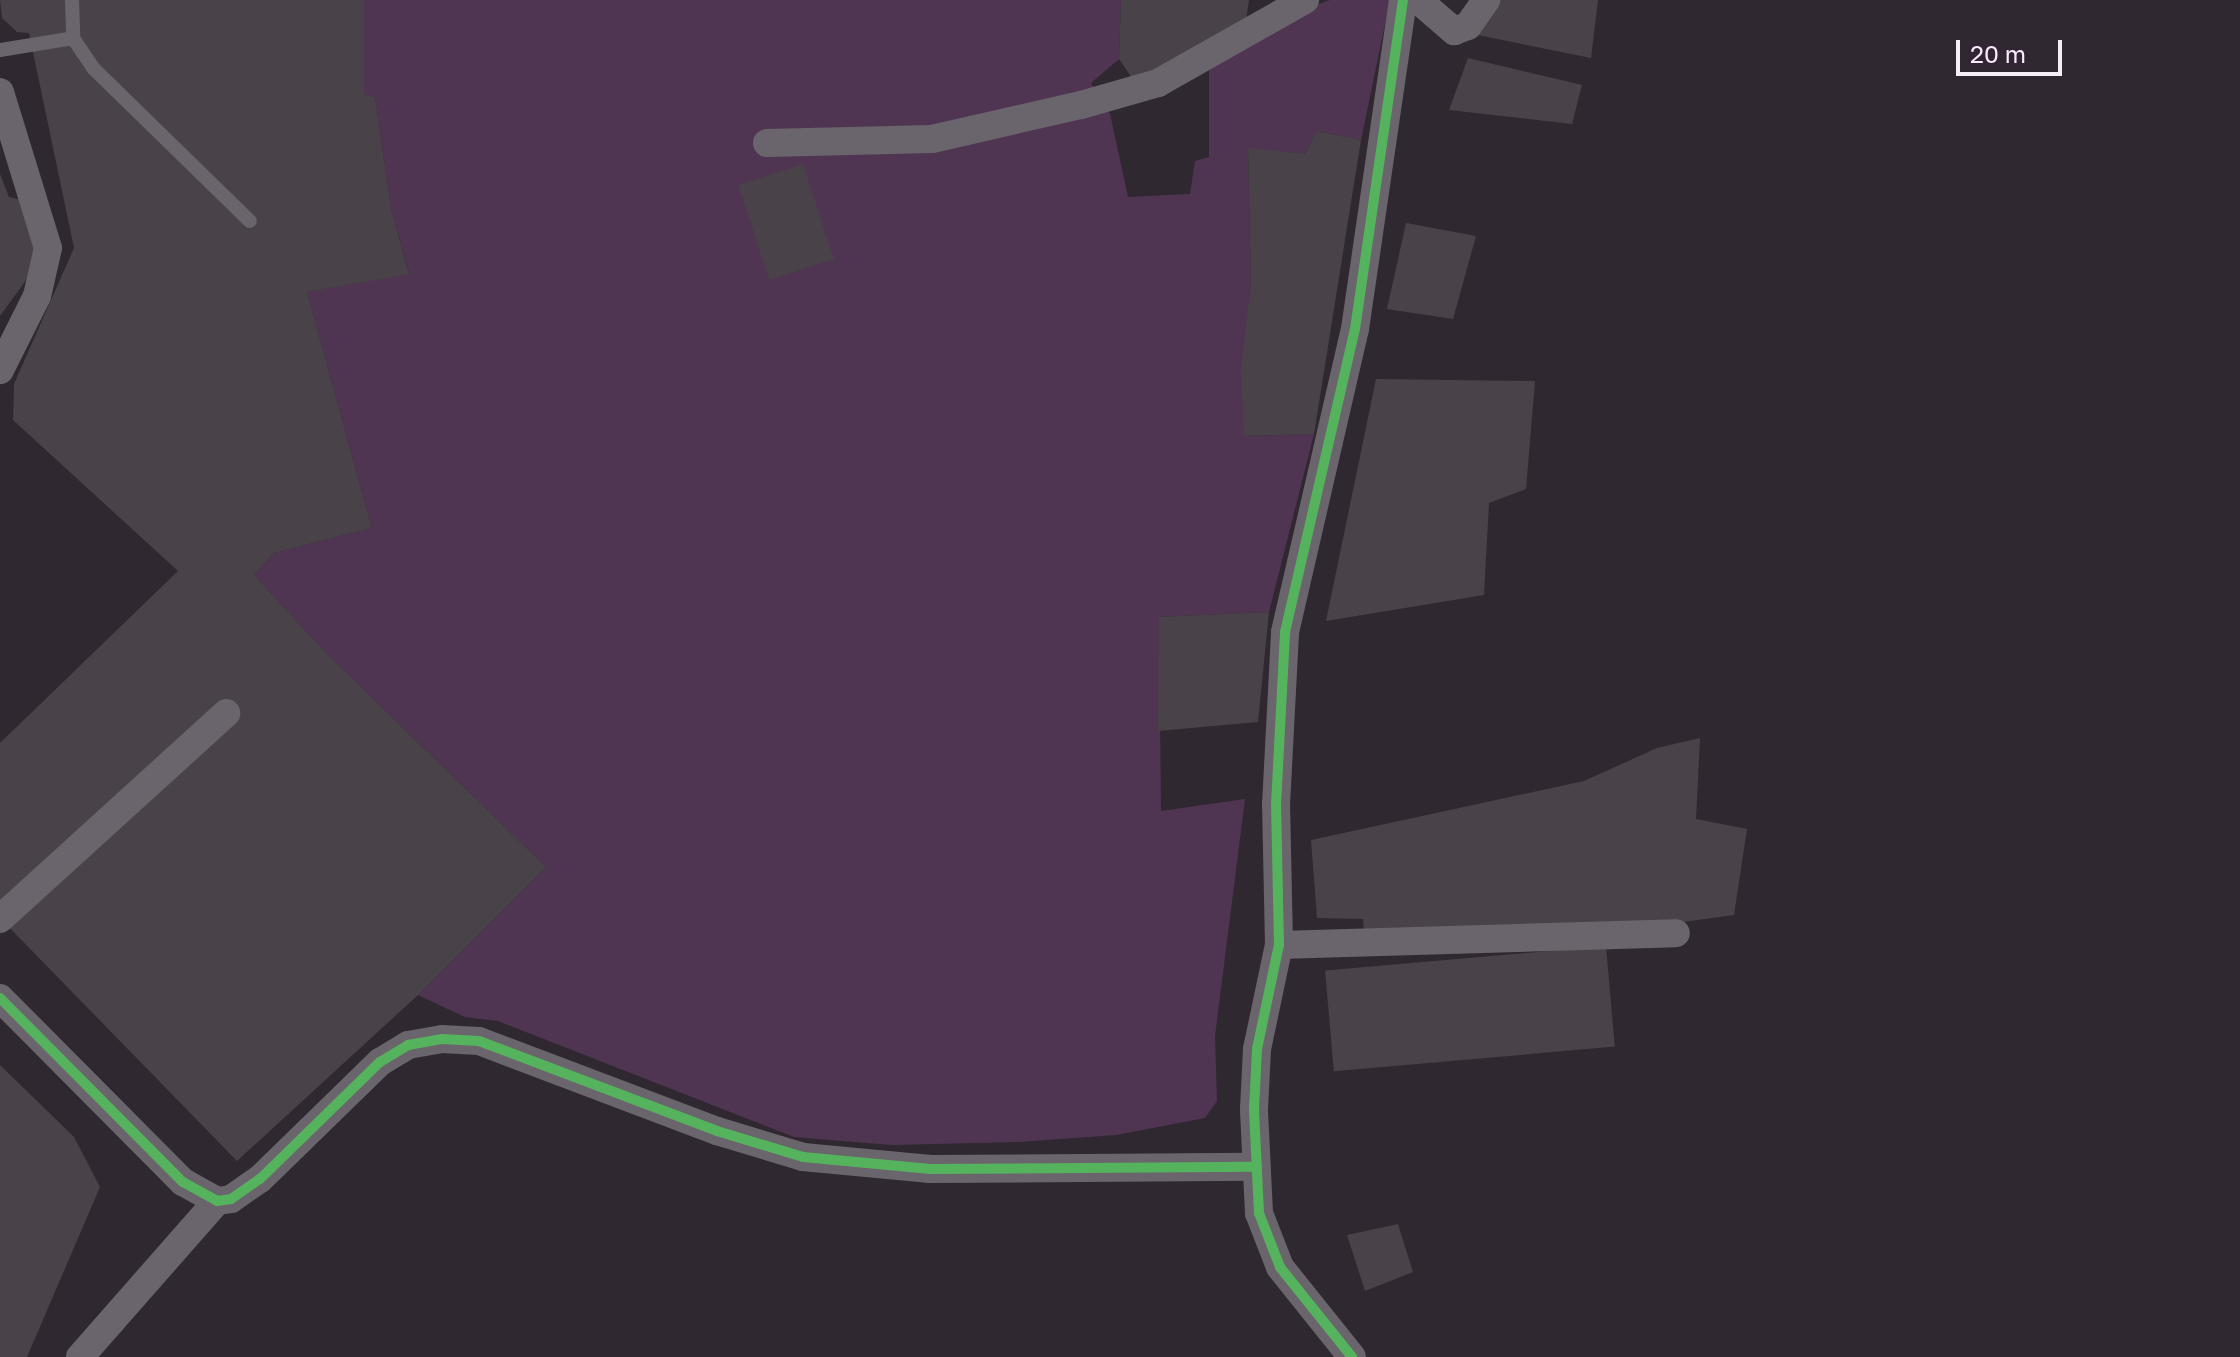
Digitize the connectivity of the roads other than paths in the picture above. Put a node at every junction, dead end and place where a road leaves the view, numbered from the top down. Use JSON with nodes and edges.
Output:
{"nodes":[{"id":1,"x":72,"y":0,"type":"edge"},
{"id":2,"x":1305,"y":0,"type":"edge"},
{"id":3,"x":1403,"y":0,"type":"edge"},
{"id":4,"x":1418,"y":0,"type":"edge"},
{"id":5,"x":1486,"y":0,"type":"edge"},
{"id":6,"x":73,"y":38,"type":"junction"},
{"id":7,"x":0,"y":50,"type":"edge"},
{"id":8,"x":0,"y":92,"type":"edge"},
{"id":9,"x":767,"y":143,"type":"dead end"},
{"id":10,"x":250,"y":221,"type":"dead end"},
{"id":11,"x":0,"y":370,"type":"edge"},
{"id":12,"x":226,"y":713,"type":"dead end"},
{"id":13,"x":0,"y":919,"type":"edge"},
{"id":14,"x":1676,"y":933,"type":"dead end"},
{"id":15,"x":1279,"y":945,"type":"junction"},
{"id":16,"x":0,"y":998,"type":"edge"},
{"id":17,"x":1254,"y":1167,"type":"junction"},
{"id":18,"x":217,"y":1201,"type":"junction"},
{"id":19,"x":80,"y":1357,"type":"edge"},
{"id":20,"x":1352,"y":1357,"type":"edge"}],
"edges":[{"from":1,"to":6,"type":"lane"},
{"from":2,"to":9,"type":"street"},
{"from":3,"to":15,"type":"street"},
{"from":4,"to":5,"type":"street"},
{"from":6,"to":7,"type":"lane"},
{"from":6,"to":10,"type":"lane"},
{"from":8,"to":11,"type":"street"},
{"from":12,"to":13,"type":"street"},
{"from":14,"to":15,"type":"street"},
{"from":15,"to":17,"type":"street"},
{"from":16,"to":18,"type":"street"},
{"from":17,"to":18,"type":"street"},
{"from":17,"to":20,"type":"street"},
{"from":18,"to":19,"type":"street"}]}
